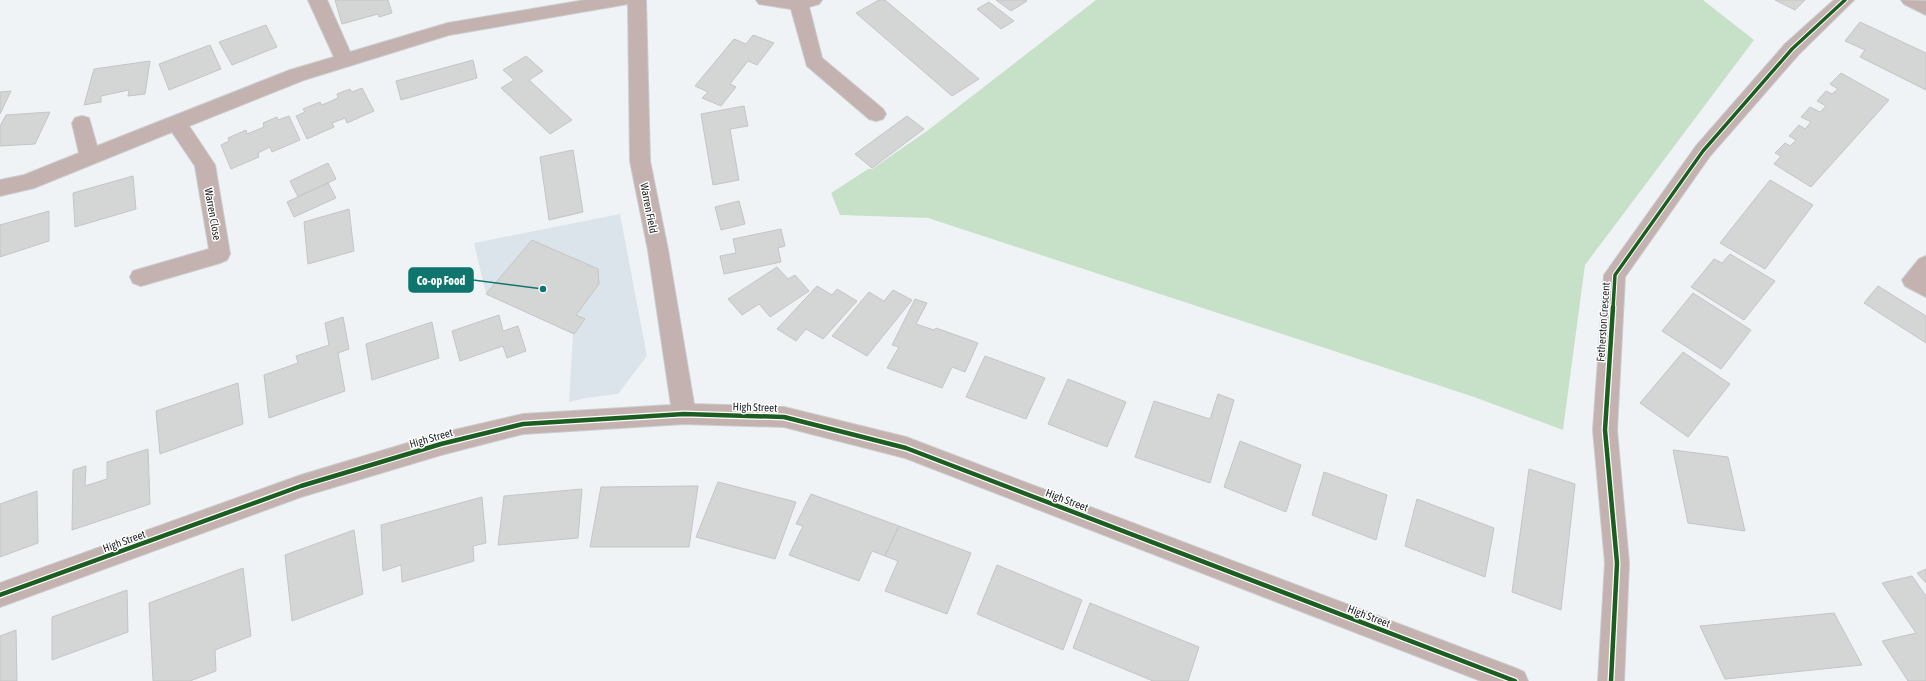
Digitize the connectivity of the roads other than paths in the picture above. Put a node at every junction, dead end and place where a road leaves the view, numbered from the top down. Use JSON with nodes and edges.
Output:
{"nodes":[{"id":1,"x":317,"y":0,"type":"edge"},
{"id":2,"x":622,"y":0,"type":"edge"},
{"id":3,"x":637,"y":0,"type":"edge"},
{"id":4,"x":765,"y":0,"type":"edge"},
{"id":5,"x":1845,"y":0,"type":"edge"},
{"id":6,"x":1910,"y":0,"type":"edge"},
{"id":7,"x":806,"y":2,"type":"edge"},
{"id":8,"x":1926,"y":10,"type":"edge"},
{"id":9,"x":346,"y":61,"type":"junction"},
{"id":10,"x":876,"y":114,"type":"dead end"},
{"id":11,"x":82,"y":123,"type":"dead end"},
{"id":12,"x":177,"y":124,"type":"junction"},
{"id":13,"x":90,"y":158,"type":"junction"},
{"id":14,"x":0,"y":188,"type":"edge"},
{"id":15,"x":1926,"y":265,"type":"edge"},
{"id":16,"x":141,"y":277,"type":"dead end"},
{"id":17,"x":1926,"y":288,"type":"edge"},
{"id":18,"x":684,"y":414,"type":"junction"},
{"id":19,"x":0,"y":595,"type":"edge"},
{"id":20,"x":1515,"y":681,"type":"edge"},
{"id":21,"x":1611,"y":681,"type":"edge"}],
"edges":[{"from":1,"to":9,"type":"street"},
{"from":2,"to":9,"type":"street"},
{"from":3,"to":18,"type":"street","name":"Warren Field"},
{"from":4,"to":7,"type":"street"},
{"from":5,"to":21,"type":"street","name":"Fetherston Crescent"},
{"from":6,"to":8,"type":"street"},
{"from":7,"to":10,"type":"street"},
{"from":9,"to":12,"type":"street"},
{"from":11,"to":13,"type":"street"},
{"from":12,"to":13,"type":"street"},
{"from":12,"to":16,"type":"street","name":"Warren Close"},
{"from":13,"to":14,"type":"street"},
{"from":15,"to":17,"type":"street"},
{"from":18,"to":19,"type":"street","name":"High Street"},
{"from":18,"to":20,"type":"street","name":"High Street"}]}
